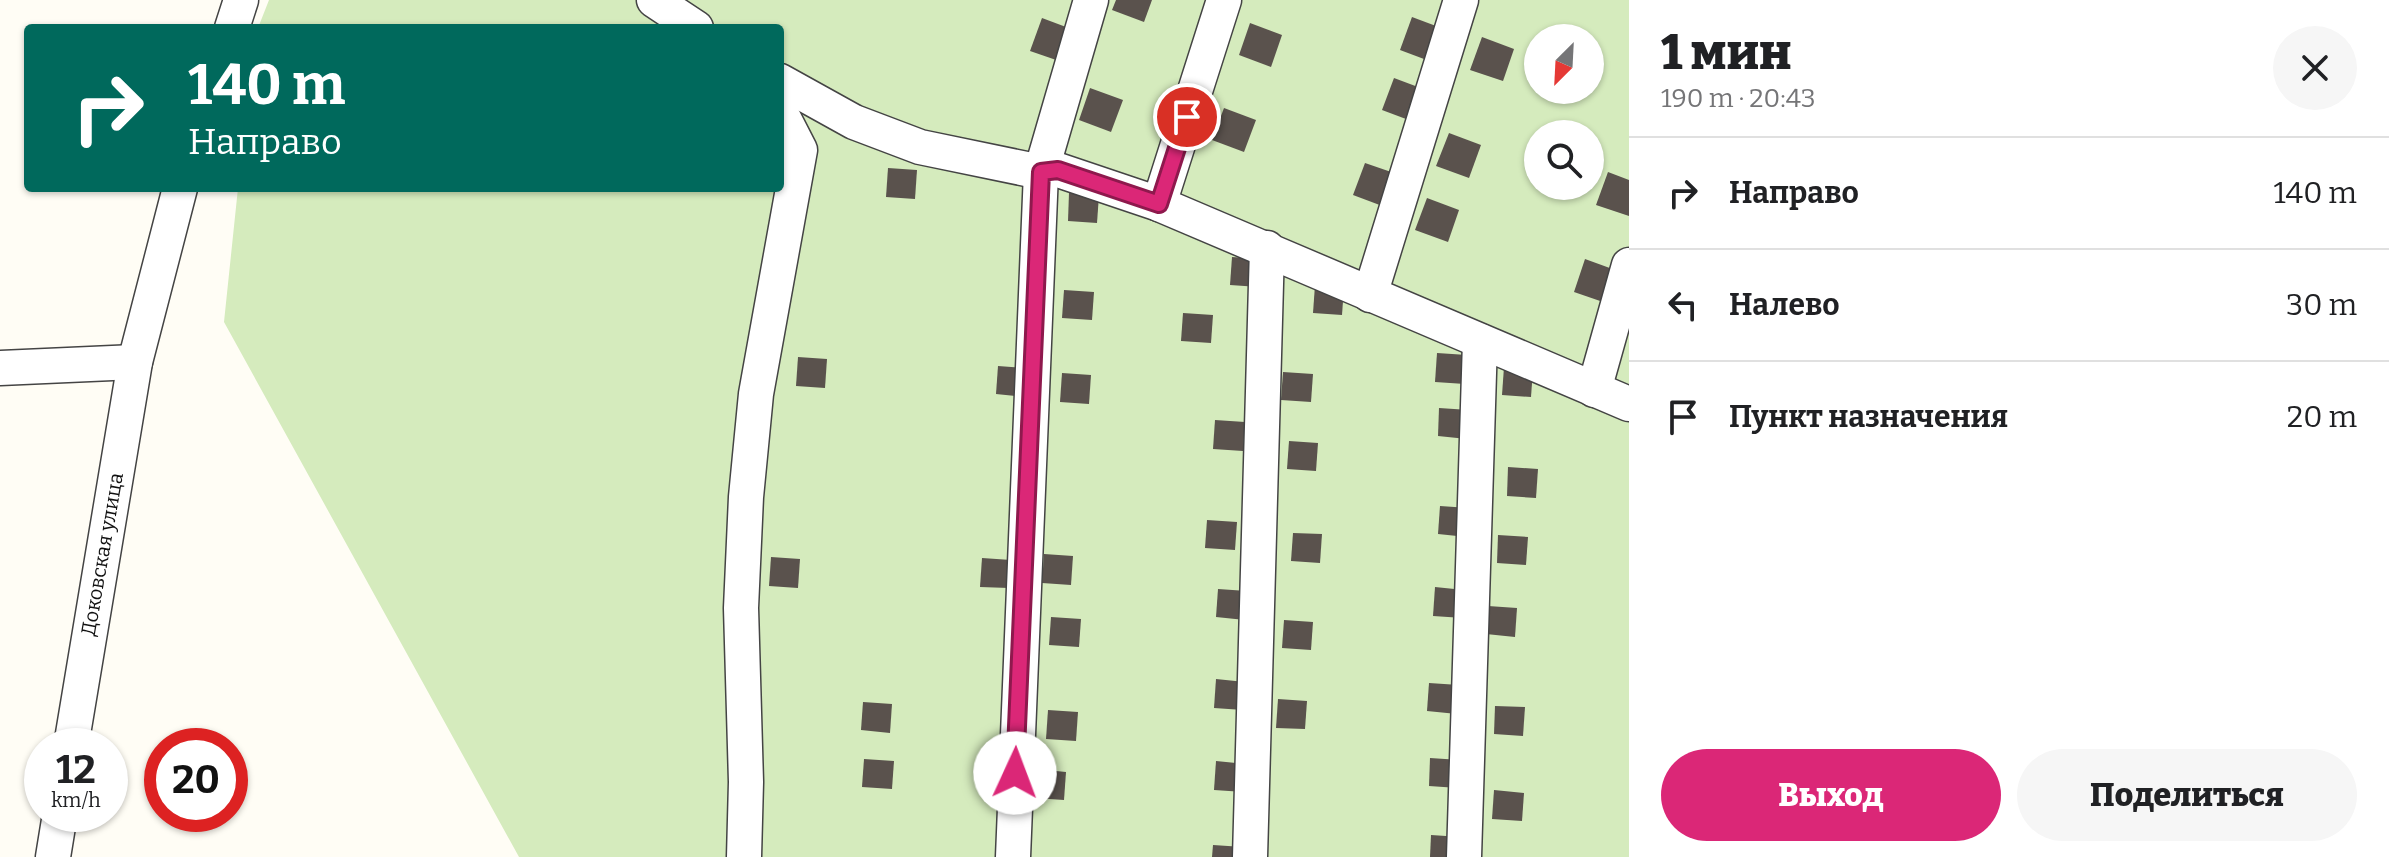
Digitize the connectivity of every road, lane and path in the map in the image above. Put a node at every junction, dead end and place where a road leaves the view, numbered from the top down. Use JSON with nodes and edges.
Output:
{"nodes":[{"id":1,"x":241,"y":0,"type":"edge"},
{"id":2,"x":654,"y":0,"type":"edge"},
{"id":3,"x":1091,"y":0,"type":"edge"},
{"id":4,"x":1224,"y":0,"type":"edge"},
{"id":5,"x":1461,"y":0,"type":"edge"},
{"id":6,"x":233,"y":24,"type":"edge"},
{"id":7,"x":690,"y":24,"type":"edge"},
{"id":8,"x":784,"y":83,"type":"edge"},
{"id":9,"x":784,"y":119,"type":"edge"},
{"id":10,"x":1041,"y":172,"type":"junction"},
{"id":11,"x":179,"y":192,"type":"edge"},
{"id":12,"x":1159,"y":204,"type":"junction"},
{"id":13,"x":1267,"y":248,"type":"junction"},
{"id":14,"x":1629,"y":265,"type":"edge"},
{"id":15,"x":1370,"y":295,"type":"junction"},
{"id":16,"x":1480,"y":341,"type":"junction"},
{"id":17,"x":135,"y":362,"type":"junction"},
{"id":18,"x":0,"y":368,"type":"edge"},
{"id":19,"x":1594,"y":390,"type":"junction"},
{"id":20,"x":1629,"y":404,"type":"edge"},
{"id":21,"x":74,"y":728,"type":"edge"},
{"id":22,"x":57,"y":832,"type":"edge"},
{"id":23,"x":53,"y":857,"type":"edge"},
{"id":24,"x":744,"y":857,"type":"edge"},
{"id":25,"x":1013,"y":857,"type":"edge"},
{"id":26,"x":1250,"y":857,"type":"edge"},
{"id":27,"x":1464,"y":857,"type":"edge"}],
"edges":[{"from":1,"to":6,"type":"street"},
{"from":2,"to":7,"type":"street"},
{"from":3,"to":10,"type":"street"},
{"from":4,"to":12,"type":"street"},
{"from":5,"to":15,"type":"street"},
{"from":8,"to":10,"type":"street"},
{"from":9,"to":24,"type":"street"},
{"from":10,"to":12,"type":"street"},
{"from":10,"to":25,"type":"street"},
{"from":11,"to":17,"type":"street","name":"Доковская улица"},
{"from":12,"to":13,"type":"street"},
{"from":13,"to":15,"type":"street"},
{"from":13,"to":26,"type":"street"},
{"from":14,"to":19,"type":"street"},
{"from":15,"to":16,"type":"street"},
{"from":16,"to":19,"type":"street"},
{"from":16,"to":27,"type":"street"},
{"from":17,"to":18,"type":"street"},
{"from":17,"to":21,"type":"street","name":"Доковская улица"},
{"from":19,"to":20,"type":"street"},
{"from":22,"to":23,"type":"street"}]}
